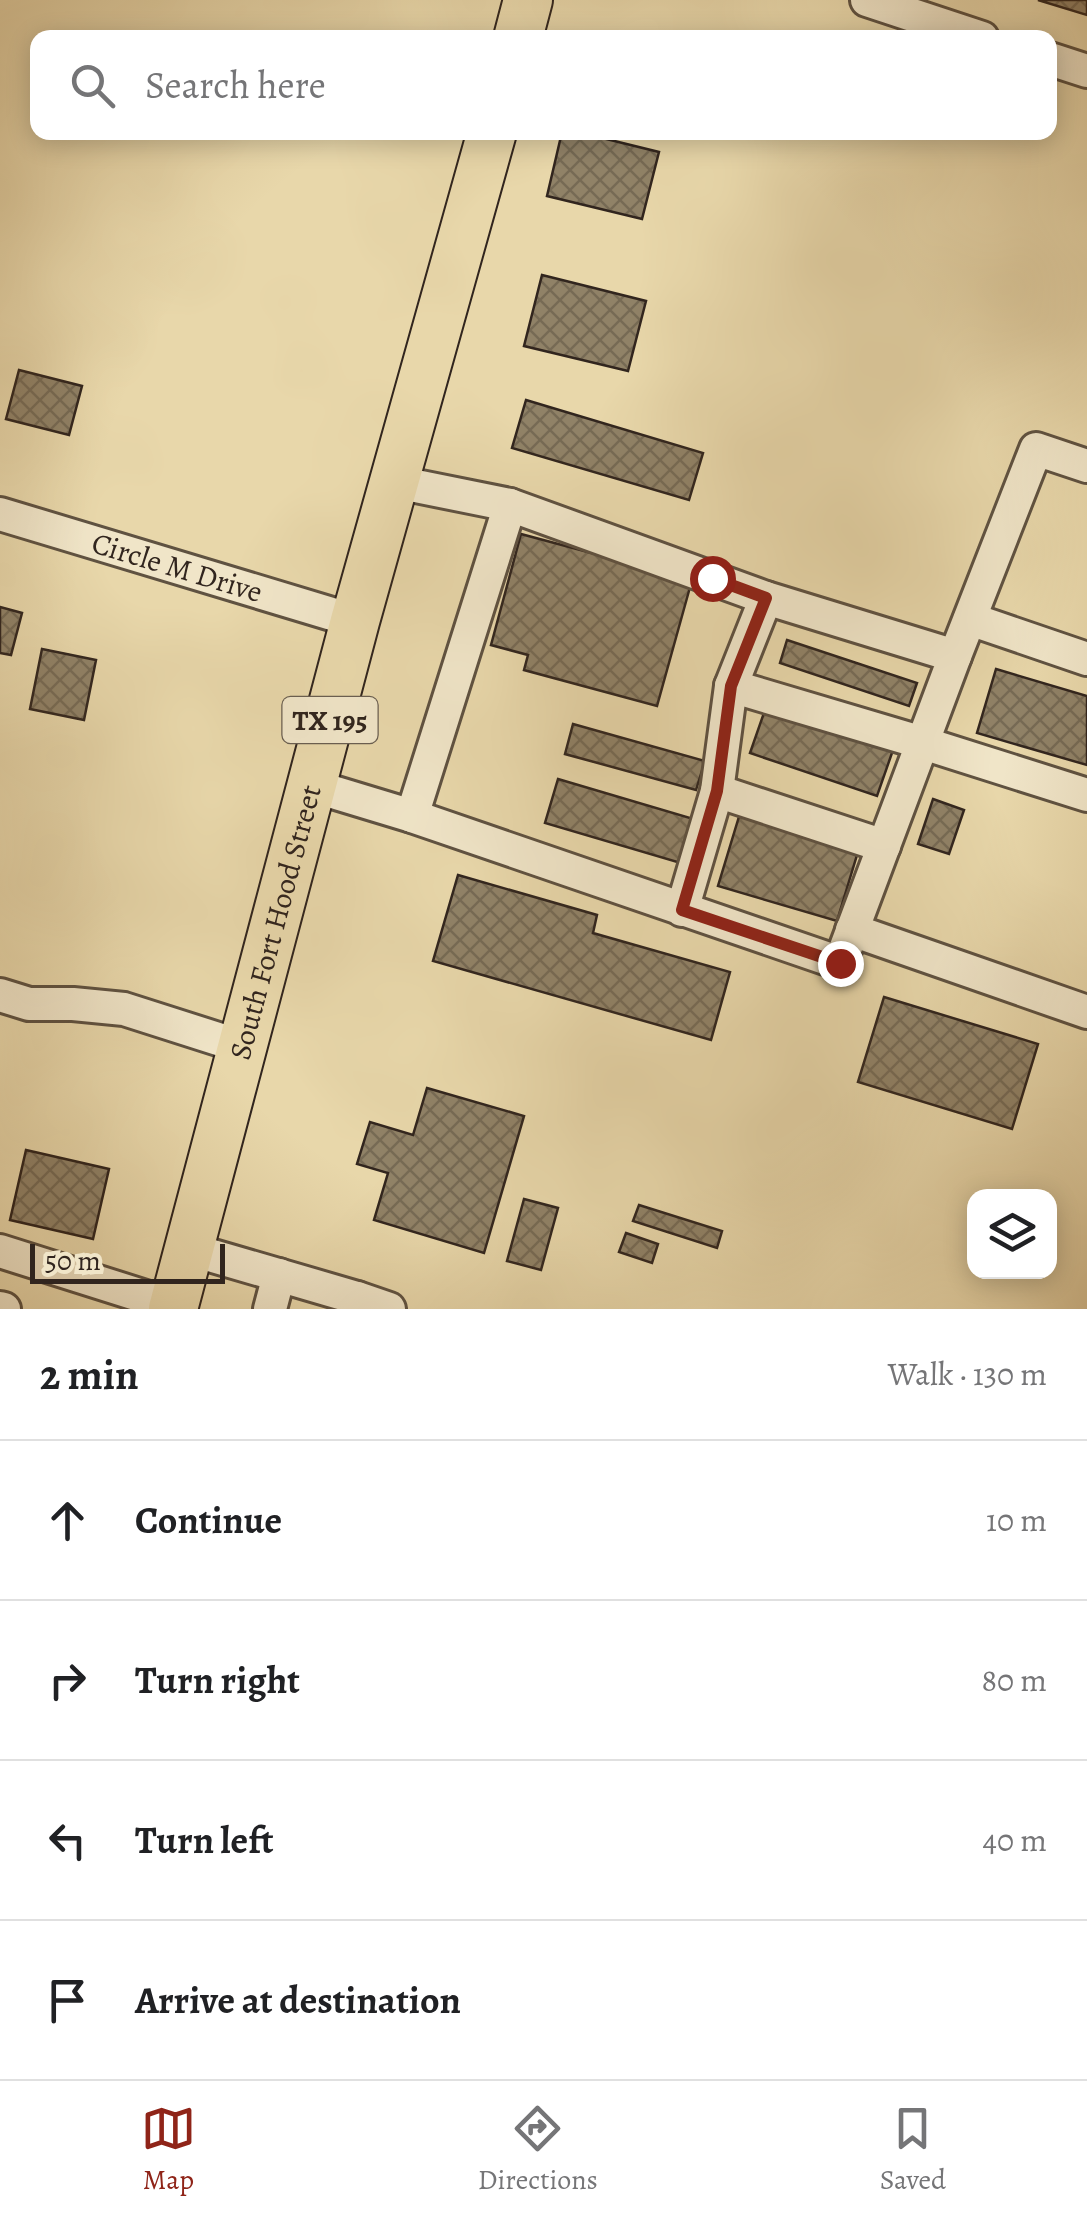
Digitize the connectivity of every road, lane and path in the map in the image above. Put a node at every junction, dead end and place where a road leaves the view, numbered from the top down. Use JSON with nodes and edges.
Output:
{"nodes":[{"id":1,"x":528,"y":0,"type":"edge"},
{"id":2,"x":867,"y":0,"type":"edge"},
{"id":3,"x":938,"y":11,"type":"edge"},
{"id":4,"x":520,"y":30,"type":"edge"},
{"id":5,"x":969,"y":30,"type":"edge"},
{"id":6,"x":1057,"y":61,"type":"edge"},
{"id":7,"x":1087,"y":71,"type":"edge"},
{"id":8,"x":490,"y":140,"type":"edge"},
{"id":9,"x":1087,"y":466,"type":"edge"},
{"id":10,"x":396,"y":482,"type":"junction"},
{"id":11,"x":510,"y":506,"type":"junction"},
{"id":12,"x":0,"y":514,"type":"edge"},
{"id":13,"x":766,"y":598,"type":"junction"},
{"id":14,"x":970,"y":620,"type":"junction"},
{"id":15,"x":355,"y":621,"type":"junction"},
{"id":16,"x":955,"y":656,"type":"junction"},
{"id":17,"x":1087,"y":659,"type":"edge"},
{"id":18,"x":731,"y":686,"type":"junction"},
{"id":19,"x":922,"y":743,"type":"junction"},
{"id":20,"x":313,"y":786,"type":"junction"},
{"id":21,"x":717,"y":791,"type":"junction"},
{"id":22,"x":1087,"y":795,"type":"edge"},
{"id":23,"x":412,"y":816,"type":"junction"},
{"id":24,"x":884,"y":846,"type":"junction"},
{"id":25,"x":682,"y":910,"type":"junction"},
{"id":26,"x":852,"y":930,"type":"junction"},
{"id":27,"x":0,"y":995,"type":"edge"},
{"id":28,"x":1087,"y":1012,"type":"edge"},
{"id":29,"x":242,"y":1048,"type":"junction"},
{"id":30,"x":189,"y":1249,"type":"junction"},
{"id":31,"x":0,"y":1251,"type":"edge"},
{"id":32,"x":279,"y":1275,"type":"junction"},
{"id":33,"x":355,"y":1304,"type":"edge"},
{"id":34,"x":174,"y":1308,"type":"edge"},
{"id":35,"x":270,"y":1309,"type":"edge"},
{"id":36,"x":389,"y":1309,"type":"edge"}],
"edges":[{"from":1,"to":4,"type":"highway"},
{"from":2,"to":3,"type":"street"},
{"from":3,"to":5,"type":"street"},
{"from":6,"to":7,"type":"street"},
{"from":8,"to":10,"type":"highway","name":"South Fort Hood Street","number":"TX 195"},
{"from":9,"to":14,"type":"street"},
{"from":10,"to":11,"type":"street"},
{"from":10,"to":15,"type":"highway","name":"South Fort Hood Street","number":"TX 195"},
{"from":11,"to":13,"type":"street"},
{"from":11,"to":23,"type":"street"},
{"from":12,"to":15,"type":"street","name":"Circle M Drive"},
{"from":13,"to":16,"type":"street"},
{"from":13,"to":18,"type":"street"},
{"from":14,"to":16,"type":"street"},
{"from":14,"to":17,"type":"street"},
{"from":15,"to":20,"type":"highway","name":"South Fort Hood Street","number":"TX 195"},
{"from":16,"to":19,"type":"street"},
{"from":18,"to":19,"type":"street"},
{"from":18,"to":21,"type":"street"},
{"from":19,"to":22,"type":"street"},
{"from":19,"to":24,"type":"street"},
{"from":20,"to":23,"type":"street"},
{"from":20,"to":29,"type":"highway","name":"South Fort Hood Street","number":"TX 195"},
{"from":21,"to":24,"type":"street"},
{"from":21,"to":25,"type":"street"},
{"from":23,"to":25,"type":"street"},
{"from":24,"to":26,"type":"street"},
{"from":25,"to":26,"type":"street"},
{"from":26,"to":28,"type":"street"},
{"from":27,"to":29,"type":"street"},
{"from":29,"to":30,"type":"highway","name":"South Fort Hood Street","number":"TX 195"},
{"from":30,"to":32,"type":"street"},
{"from":30,"to":34,"type":"highway","name":"South Fort Hood Street","number":"TX 195"},
{"from":31,"to":34,"type":"street"},
{"from":32,"to":33,"type":"street"},
{"from":32,"to":35,"type":"street"},
{"from":33,"to":36,"type":"street"}]}
